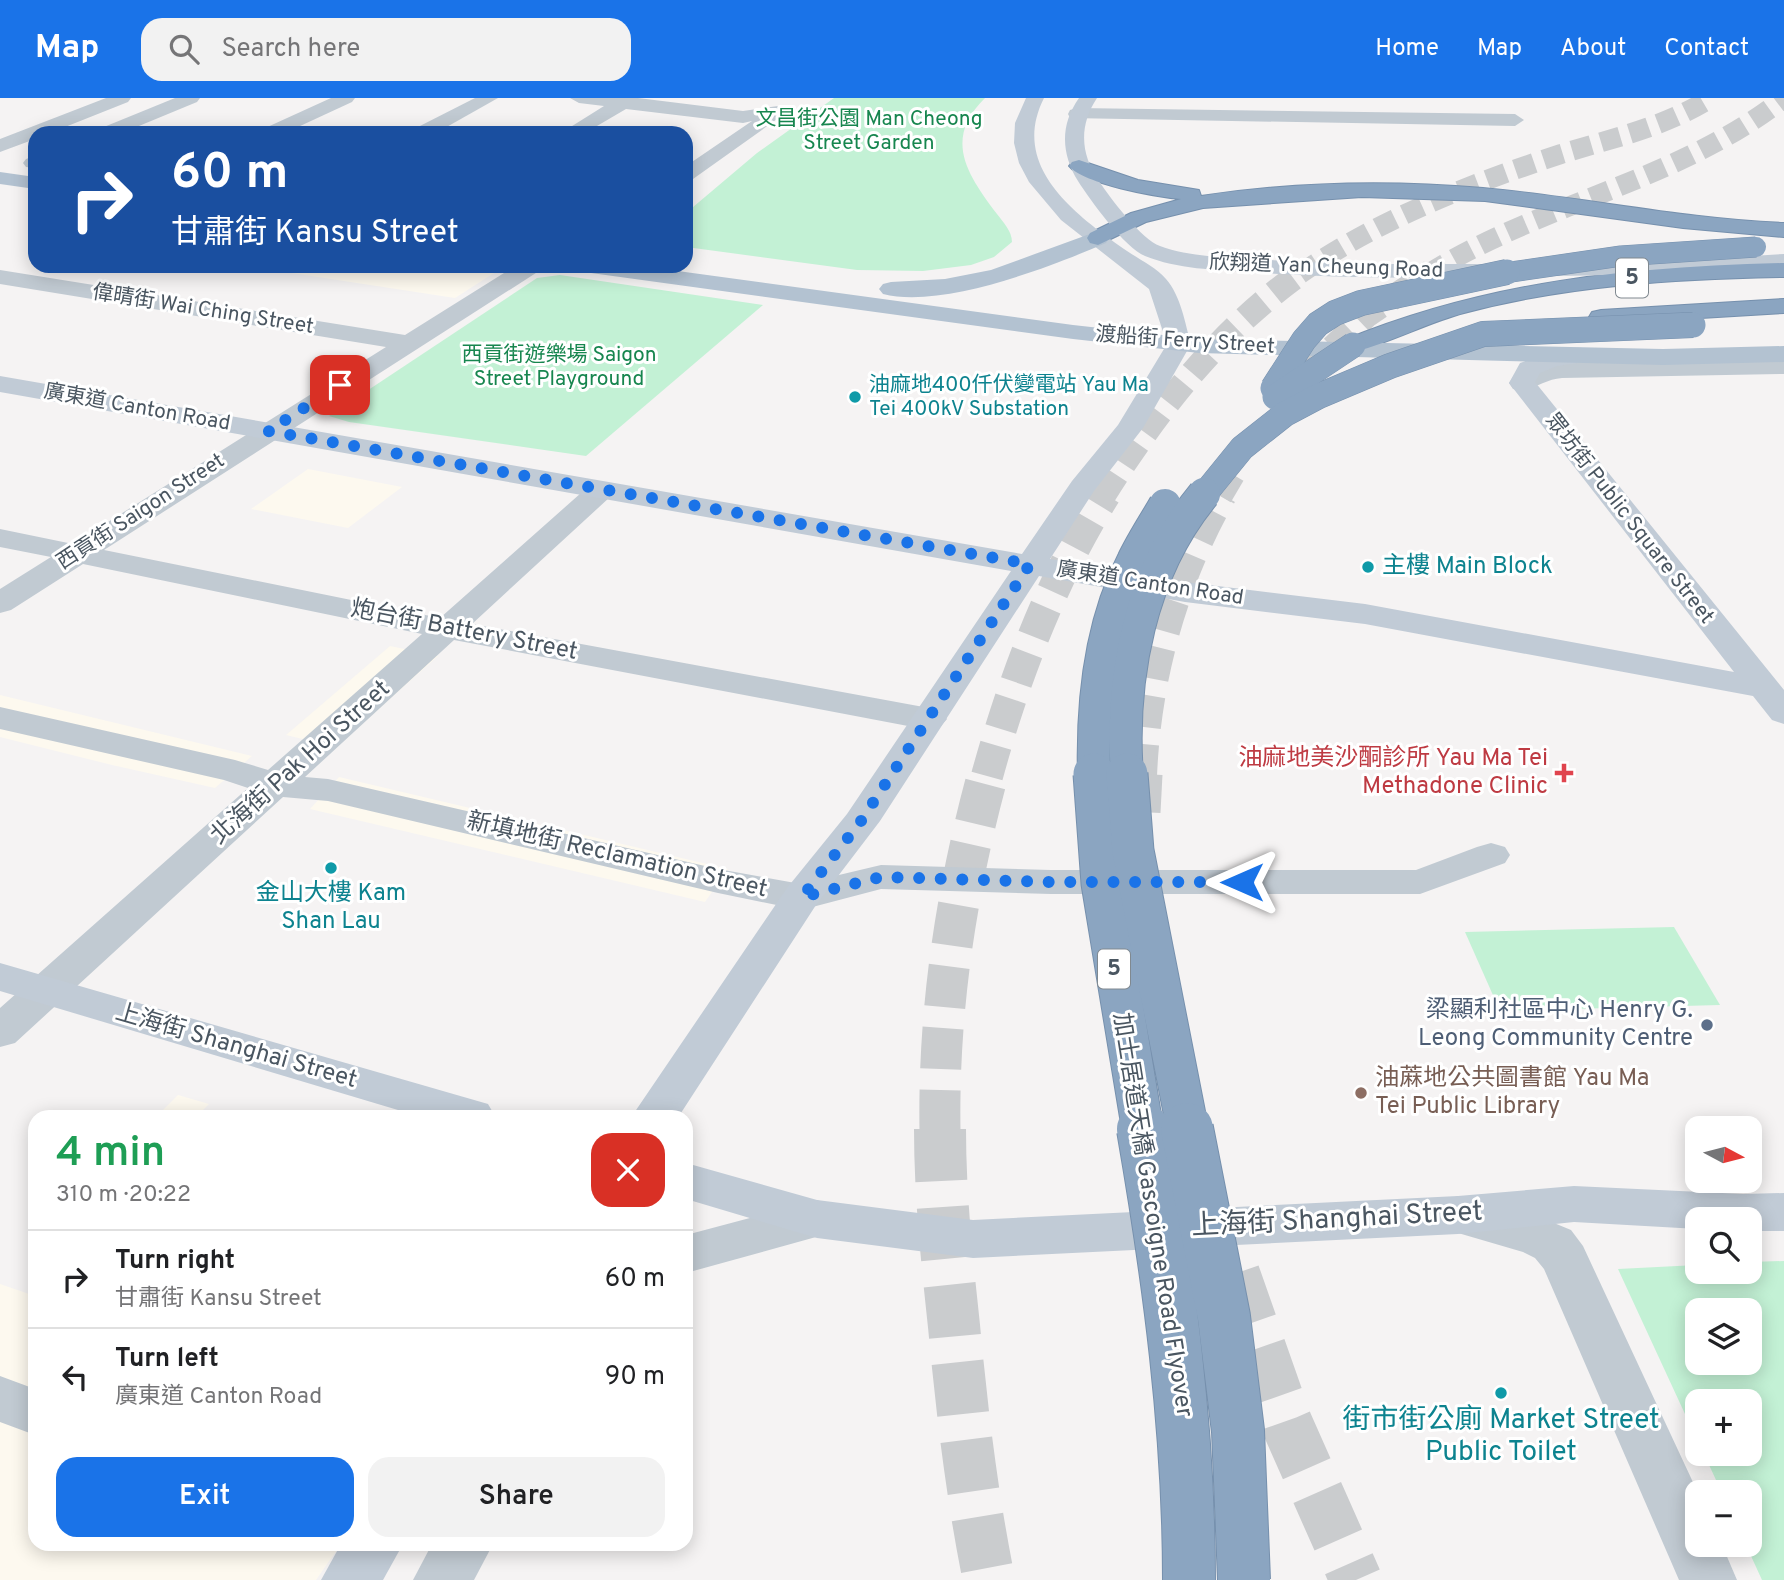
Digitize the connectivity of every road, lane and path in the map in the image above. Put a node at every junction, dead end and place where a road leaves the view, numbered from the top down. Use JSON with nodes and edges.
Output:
{"nodes":[{"id":1,"x":122,"y":98,"type":"edge"},
{"id":2,"x":191,"y":98,"type":"edge"},
{"id":3,"x":346,"y":98,"type":"edge"},
{"id":4,"x":489,"y":98,"type":"edge"},
{"id":5,"x":579,"y":98,"type":"edge"},
{"id":6,"x":1035,"y":98,"type":"edge"},
{"id":7,"x":798,"y":99,"type":"edge"},
{"id":8,"x":628,"y":101,"type":"edge"},
{"id":9,"x":1070,"y":111,"type":"edge"},
{"id":10,"x":1025,"y":118,"type":"junction"},
{"id":11,"x":1515,"y":120,"type":"dead end"},
{"id":12,"x":748,"y":123,"type":"junction"},
{"id":13,"x":51,"y":126,"type":"edge"},
{"id":14,"x":123,"y":126,"type":"edge"},
{"id":15,"x":285,"y":126,"type":"edge"},
{"id":16,"x":435,"y":126,"type":"edge"},
{"id":17,"x":583,"y":126,"type":"edge"},
{"id":18,"x":28,"y":135,"type":"edge"},
{"id":19,"x":0,"y":146,"type":"edge"},
{"id":20,"x":0,"y":158,"type":"edge"},
{"id":21,"x":28,"y":166,"type":"edge"},
{"id":22,"x":1079,"y":166,"type":"junction"},
{"id":23,"x":693,"y":169,"type":"edge"},
{"id":24,"x":28,"y":170,"type":"edge"},
{"id":25,"x":0,"y":178,"type":"edge"},
{"id":26,"x":1243,"y":197,"type":"junction"},
{"id":27,"x":1122,"y":223,"type":"junction"},
{"id":28,"x":1784,"y":230,"type":"edge"},
{"id":29,"x":1098,"y":238,"type":"junction"},
{"id":30,"x":1784,"y":246,"type":"edge"},
{"id":31,"x":1784,"y":261,"type":"edge"},
{"id":32,"x":693,"y":266,"type":"edge"},
{"id":33,"x":1784,"y":270,"type":"edge"},
{"id":34,"x":520,"y":273,"type":"edge"},
{"id":35,"x":642,"y":273,"type":"edge"},
{"id":36,"x":0,"y":277,"type":"edge"},
{"id":37,"x":1784,"y":290,"type":"edge"},
{"id":38,"x":1784,"y":306,"type":"edge"},
{"id":39,"x":1784,"y":323,"type":"edge"},
{"id":40,"x":406,"y":343,"type":"junction"},
{"id":41,"x":1474,"y":343,"type":"junction"},
{"id":42,"x":1179,"y":344,"type":"junction"},
{"id":43,"x":1784,"y":354,"type":"edge"},
{"id":44,"x":1587,"y":355,"type":"junction"},
{"id":45,"x":1617,"y":355,"type":"junction"},
{"id":46,"x":1784,"y":366,"type":"edge"},
{"id":47,"x":1680,"y":368,"type":"junction"},
{"id":48,"x":1522,"y":383,"type":"junction"},
{"id":49,"x":0,"y":384,"type":"edge"},
{"id":50,"x":1260,"y":408,"type":"junction"},
{"id":51,"x":268,"y":431,"type":"junction"},
{"id":52,"x":600,"y":491,"type":"junction"},
{"id":53,"x":0,"y":538,"type":"edge"},
{"id":54,"x":76,"y":554,"type":"junction"},
{"id":55,"x":1030,"y":564,"type":"junction"},
{"id":56,"x":0,"y":603,"type":"edge"},
{"id":57,"x":448,"y":629,"type":"junction"},
{"id":58,"x":1773,"y":700,"type":"edge"},
{"id":59,"x":0,"y":718,"type":"edge"},
{"id":60,"x":929,"y":719,"type":"junction"},
{"id":61,"x":276,"y":785,"type":"junction"},
{"id":62,"x":1491,"y":855,"type":"dead end"},
{"id":63,"x":802,"y":897,"type":"junction"},
{"id":64,"x":0,"y":977,"type":"edge"},
{"id":65,"x":46,"y":990,"type":"junction"},
{"id":66,"x":0,"y":1032,"type":"edge"},
{"id":67,"x":452,"y":1110,"type":"edge"},
{"id":68,"x":659,"y":1110,"type":"edge"},
{"id":69,"x":693,"y":1183,"type":"edge"},
{"id":70,"x":1784,"y":1212,"type":"edge"},
{"id":71,"x":1458,"y":1215,"type":"junction"},
{"id":72,"x":817,"y":1219,"type":"junction"},
{"id":73,"x":693,"y":1252,"type":"edge"},
{"id":74,"x":0,"y":1399,"type":"edge"},
{"id":75,"x":28,"y":1409,"type":"edge"},
{"id":76,"x":369,"y":1551,"type":"edge"},
{"id":77,"x":460,"y":1551,"type":"edge"},
{"id":78,"x":350,"y":1580,"type":"edge"},
{"id":79,"x":442,"y":1580,"type":"edge"},
{"id":80,"x":1189,"y":1580,"type":"edge"},
{"id":81,"x":1244,"y":1580,"type":"edge"},
{"id":82,"x":1708,"y":1580,"type":"edge"}],
"edges":[{"from":1,"to":13,"type":"street"},
{"from":2,"to":14,"type":"street"},
{"from":3,"to":15,"type":"street"},
{"from":4,"to":16,"type":"street"},
{"from":5,"to":8,"type":"street"},
{"from":6,"to":10,"type":"main road"},
{"from":7,"to":12,"type":"street"},
{"from":8,"to":12,"type":"street"},
{"from":8,"to":17,"type":"street"},
{"from":9,"to":10,"type":"main road"},
{"from":9,"to":11,"type":"street"},
{"from":9,"to":22,"type":"main road","name":"欣翔道 Yan Cheung Road"},
{"from":10,"to":29,"type":"main road"},
{"from":12,"to":23,"type":"street"},
{"from":18,"to":19,"type":"street"},
{"from":20,"to":21,"type":"main road"},
{"from":22,"to":26,"type":"highway"},
{"from":22,"to":27,"type":"main road","name":"欣翔道 Yan Cheung Road"},
{"from":24,"to":25,"type":"main road"},
{"from":26,"to":27,"type":"highway"},
{"from":26,"to":28,"type":"highway"},
{"from":27,"to":29,"type":"highway"},
{"from":27,"to":31,"type":"main road","name":"欣翔道 Yan Cheung Road"},
{"from":29,"to":32,"type":"main road"},
{"from":29,"to":42,"type":"main road"},
{"from":30,"to":50,"type":"highway","bridge":true},
{"from":33,"to":50,"type":"highway","name":"加士居道天橋 Gascoigne Road Flyover","number":"5","bridge":true},
{"from":34,"to":40,"type":"street","name":"西貢街 Saigon Street"},
{"from":35,"to":42,"type":"main road","name":"渡船街 Ferry Street"},
{"from":36,"to":40,"type":"street","name":"偉晴街 Wai Ching Street"},
{"from":37,"to":41,"type":"highway","name":"加士居道天橋 Gascoigne Road Flyover","number":"5","bridge":true},
{"from":38,"to":41,"type":"highway"},
{"from":39,"to":41,"type":"highway","bridge":true},
{"from":40,"to":51,"type":"street","name":"西貢街 Saigon Street"},
{"from":41,"to":42,"type":"main road","name":"渡船街 Ferry Street"},
{"from":41,"to":44,"type":"main road","name":"渡船街 Ferry Street"},
{"from":41,"to":81,"type":"highway","name":"加士居道天橋 Gascoigne Road Flyover","number":"5","bridge":true},
{"from":42,"to":55,"type":"main road"},
{"from":43,"to":45,"type":"main road","name":"渡船街 Ferry Street"},
{"from":44,"to":45,"type":"main road","name":"渡船街 Ferry Street"},
{"from":44,"to":48,"type":"main road"},
{"from":45,"to":47,"type":"main road"},
{"from":46,"to":47,"type":"street"},
{"from":47,"to":48,"type":"street"},
{"from":48,"to":58,"type":"main road","name":"眾坊街 Public Square Street"},
{"from":49,"to":51,"type":"main road","name":"廣東道 Canton Road"},
{"from":50,"to":80,"type":"highway","name":"加士居道天橋 Gascoigne Road Flyover","number":"5","bridge":true},
{"from":51,"to":52,"type":"main road","name":"廣東道 Canton Road"},
{"from":51,"to":54,"type":"street","name":"西貢街 Saigon Street"},
{"from":52,"to":55,"type":"main road","name":"廣東道 Canton Road"},
{"from":52,"to":57,"type":"street","name":"北海街 Pak Hoi Street"},
{"from":53,"to":54,"type":"street","name":"炮台街 Battery Street"},
{"from":54,"to":56,"type":"street","name":"西貢街 Saigon Street"},
{"from":54,"to":57,"type":"street","name":"炮台街 Battery Street"},
{"from":55,"to":58,"type":"main road","name":"廣東道 Canton Road"},
{"from":55,"to":60,"type":"main road"},
{"from":57,"to":60,"type":"street","name":"炮台街 Battery Street"},
{"from":57,"to":61,"type":"street","name":"北海街 Pak Hoi Street"},
{"from":59,"to":61,"type":"street","name":"新填地街 Reclamation Street"},
{"from":60,"to":63,"type":"main road"},
{"from":61,"to":63,"type":"street","name":"新填地街 Reclamation Street"},
{"from":61,"to":65,"type":"street","name":"北海街 Pak Hoi Street"},
{"from":62,"to":63,"type":"street","name":"新填地街 Reclamation Street"},
{"from":63,"to":68,"type":"main road"},
{"from":64,"to":65,"type":"main road","name":"上海街 Shanghai Street"},
{"from":65,"to":66,"type":"street","name":"北海街 Pak Hoi Street"},
{"from":65,"to":67,"type":"main road","name":"上海街 Shanghai Street"},
{"from":69,"to":72,"type":"main road","name":"上海街 Shanghai Street"},
{"from":70,"to":71,"type":"main road","name":"上海街 Shanghai Street"},
{"from":71,"to":72,"type":"main road","name":"上海街 Shanghai Street"},
{"from":71,"to":82,"type":"street"},
{"from":72,"to":73,"type":"street"},
{"from":74,"to":75,"type":"street"},
{"from":76,"to":78,"type":"main road"},
{"from":77,"to":79,"type":"street"}]}
